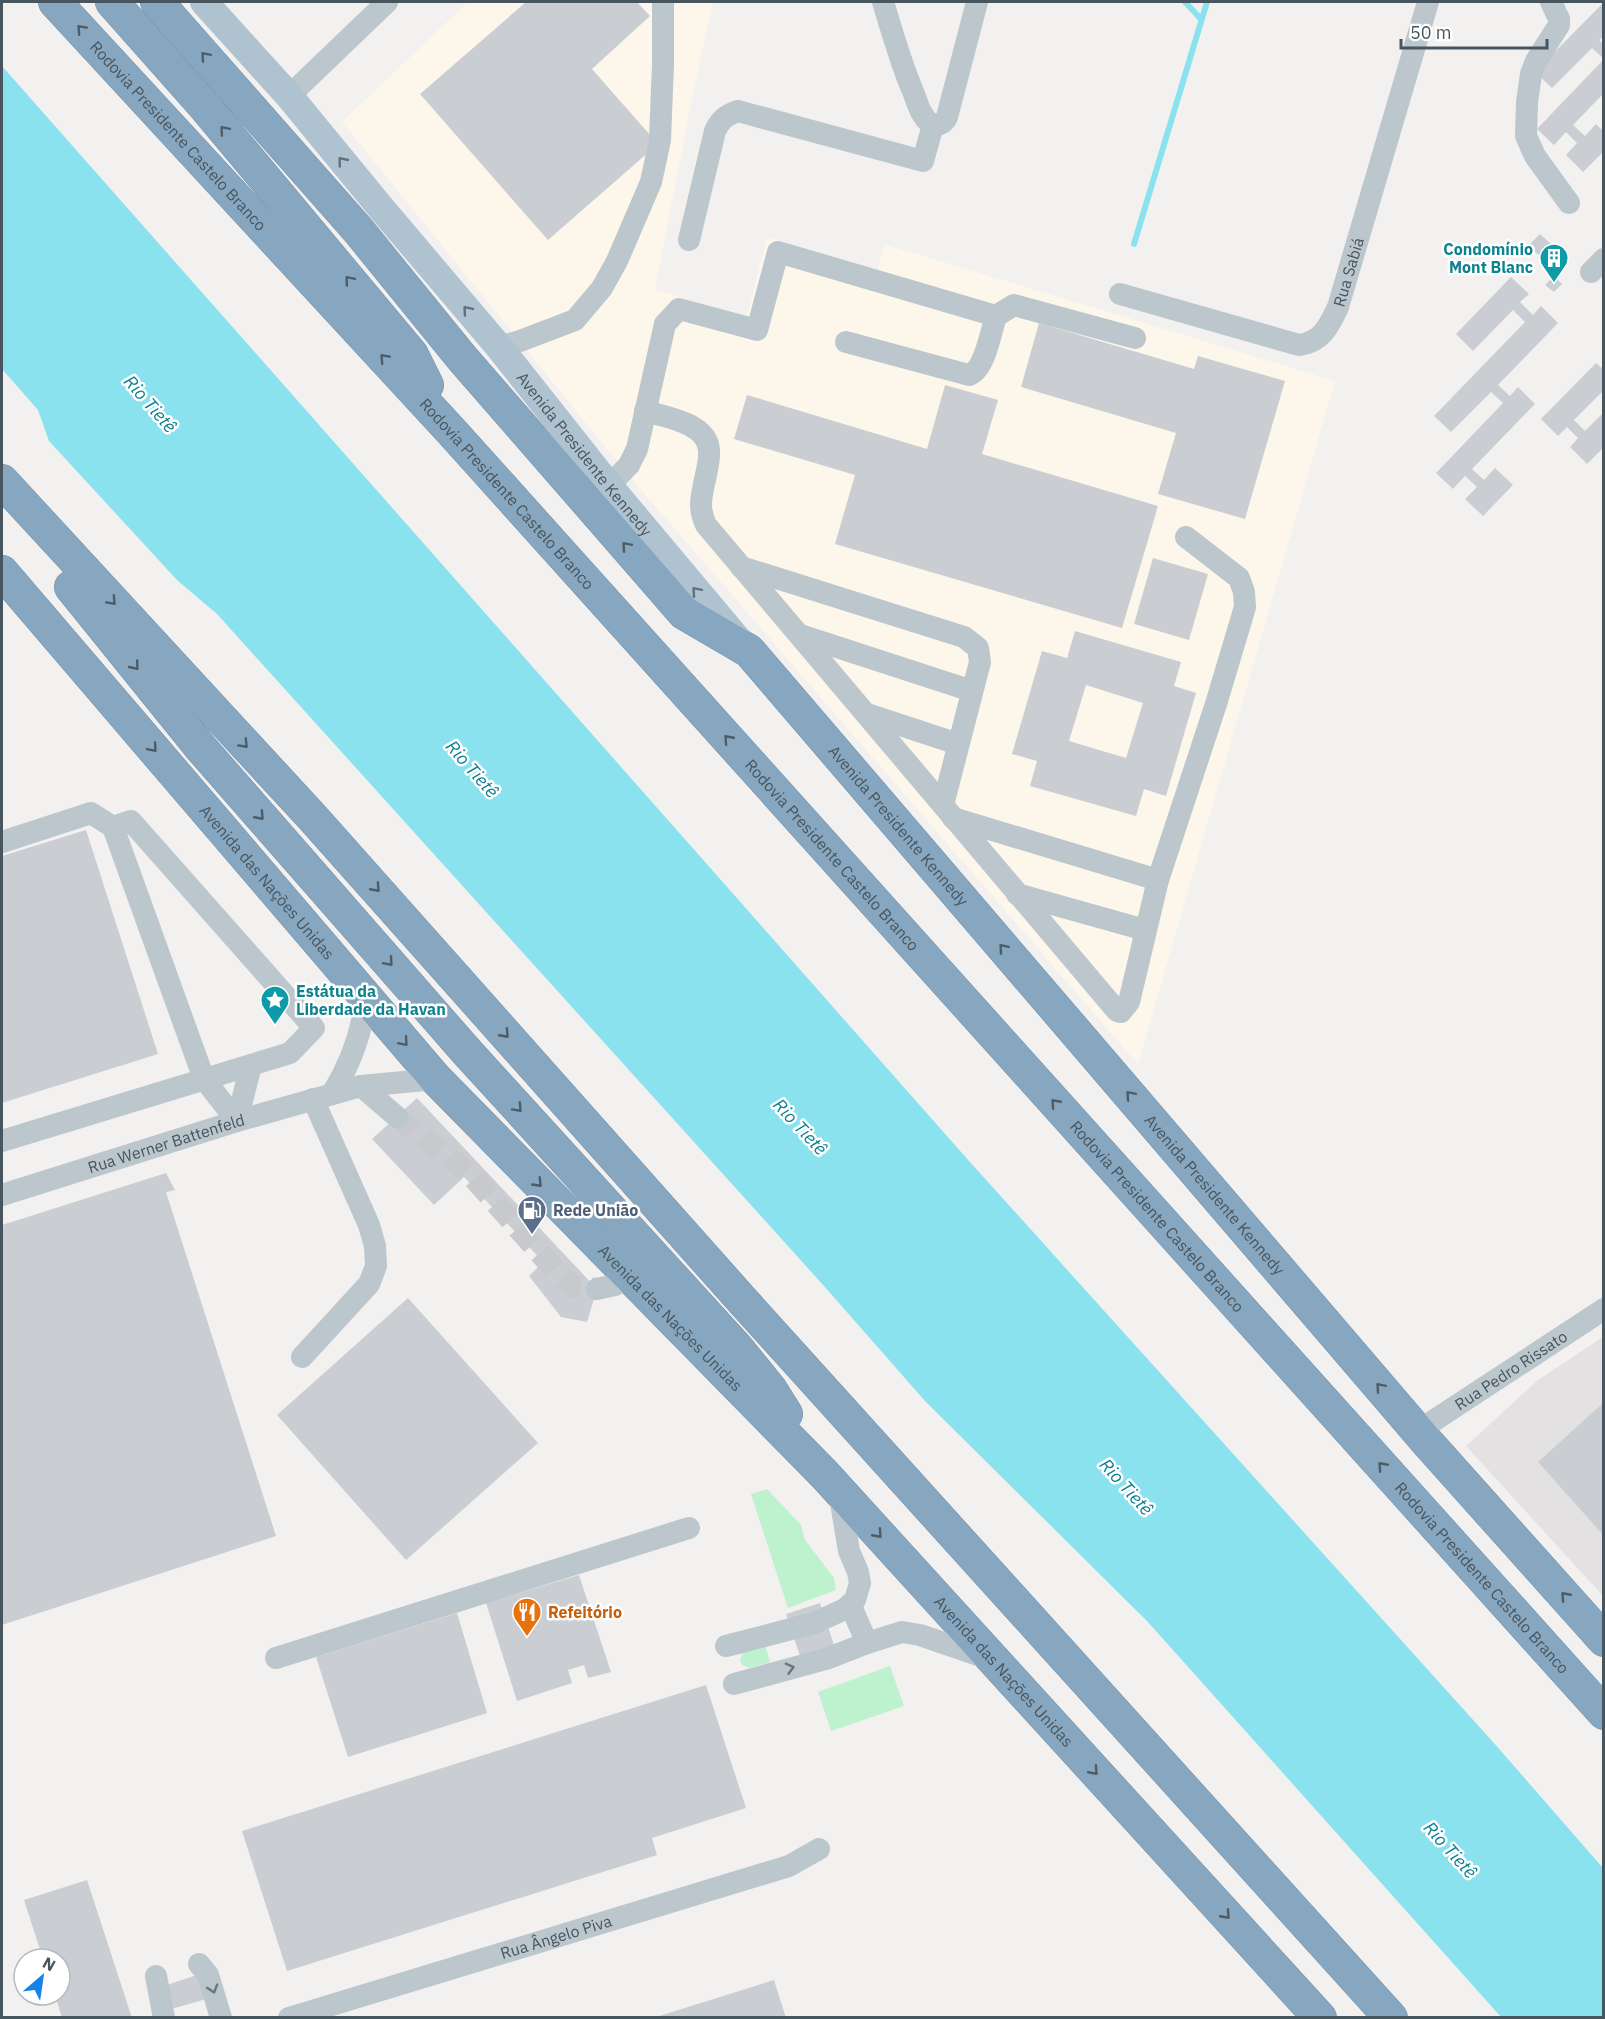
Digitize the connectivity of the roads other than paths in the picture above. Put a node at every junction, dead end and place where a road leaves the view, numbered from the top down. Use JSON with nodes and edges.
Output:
{"nodes":[{"id":1,"x":55,"y":2,"type":"edge"},
{"id":2,"x":112,"y":2,"type":"edge"},
{"id":3,"x":157,"y":2,"type":"edge"},
{"id":4,"x":204,"y":2,"type":"edge"},
{"id":5,"x":387,"y":2,"type":"edge"},
{"id":6,"x":663,"y":2,"type":"edge"},
{"id":7,"x":883,"y":2,"type":"edge"},
{"id":8,"x":978,"y":2,"type":"edge"},
{"id":9,"x":1428,"y":2,"type":"edge"},
{"id":10,"x":1551,"y":2,"type":"edge"},
{"id":11,"x":289,"y":96,"type":"junction"},
{"id":12,"x":940,"y":121,"type":"junction"},
{"id":13,"x":1569,"y":203,"type":"dead end"},
{"id":14,"x":689,"y":240,"type":"dead end"},
{"id":15,"x":1120,"y":294,"type":"dead end"},
{"id":16,"x":996,"y":316,"type":"junction"},
{"id":17,"x":1135,"y":338,"type":"dead end"},
{"id":18,"x":846,"y":342,"type":"dead end"},
{"id":19,"x":499,"y":347,"type":"junction"},
{"id":20,"x":645,"y":411,"type":"junction"},
{"id":21,"x":452,"y":432,"type":"junction"},
{"id":22,"x":2,"y":481,"type":"edge"},
{"id":23,"x":609,"y":486,"type":"junction"},
{"id":24,"x":31,"y":514,"type":"junction"},
{"id":25,"x":1186,"y":537,"type":"dead end"},
{"id":26,"x":741,"y":567,"type":"junction"},
{"id":27,"x":2,"y":572,"type":"edge"},
{"id":28,"x":798,"y":635,"type":"junction"},
{"id":29,"x":749,"y":651,"type":"junction"},
{"id":30,"x":972,"y":691,"type":"junction"},
{"id":31,"x":867,"y":714,"type":"junction"},
{"id":32,"x":958,"y":744,"type":"junction"},
{"id":33,"x":948,"y":811,"type":"junction"},
{"id":34,"x":112,"y":827,"type":"junction"},
{"id":35,"x":2,"y":842,"type":"edge"},
{"id":36,"x":1158,"y":880,"type":"junction"},
{"id":37,"x":1017,"y":894,"type":"junction"},
{"id":38,"x":1145,"y":930,"type":"junction"},
{"id":39,"x":366,"y":998,"type":"junction"},
{"id":40,"x":251,"y":1065,"type":"junction"},
{"id":41,"x":204,"y":1079,"type":"junction"},
{"id":42,"x":436,"y":1079,"type":"junction"},
{"id":43,"x":361,"y":1086,"type":"junction"},
{"id":44,"x":323,"y":1096,"type":"junction"},
{"id":45,"x":397,"y":1117,"type":"tunnel mouth"},
{"id":46,"x":237,"y":1121,"type":"junction"},
{"id":47,"x":2,"y":1141,"type":"edge"},
{"id":48,"x":2,"y":1195,"type":"edge"},
{"id":49,"x":629,"y":1276,"type":"junction"},
{"id":50,"x":597,"y":1289,"type":"tunnel mouth"},
{"id":51,"x":1604,"y":1309,"type":"edge"},
{"id":52,"x":302,"y":1357,"type":"dead end"},
{"id":53,"x":1418,"y":1431,"type":"junction"},
{"id":54,"x":832,"y":1483,"type":"junction"},
{"id":55,"x":689,"y":1528,"type":"dead end"},
{"id":56,"x":850,"y":1604,"type":"junction"},
{"id":57,"x":1604,"y":1640,"type":"edge"},
{"id":58,"x":867,"y":1643,"type":"junction"},
{"id":59,"x":726,"y":1646,"type":"dead end"},
{"id":60,"x":276,"y":1658,"type":"dead end"},
{"id":61,"x":993,"y":1660,"type":"junction"},
{"id":62,"x":734,"y":1684,"type":"dead end"},
{"id":63,"x":1604,"y":1713,"type":"edge"},
{"id":64,"x":819,"y":1849,"type":"dead end"},
{"id":65,"x":199,"y":1964,"type":"dead end"},
{"id":66,"x":156,"y":1976,"type":"dead end"},
{"id":67,"x":164,"y":2018,"type":"edge"},
{"id":68,"x":221,"y":2018,"type":"edge"},
{"id":69,"x":289,"y":2018,"type":"edge"},
{"id":70,"x":1320,"y":2018,"type":"edge"},
{"id":71,"x":1391,"y":2018,"type":"edge"}],
"edges":[{"from":21,"to":1,"type":"highway","name":"Rodovia Presidente Castelo Branco","one_way":true},
{"from":21,"to":2,"type":"highway","one_way":true},
{"from":29,"to":3,"type":"highway","one_way":true},
{"from":4,"to":11,"type":"main road","name":"Avenida Presidente Kennedy"},
{"from":5,"to":11,"type":"street"},
{"from":6,"to":19,"type":"street"},
{"from":7,"to":12,"type":"street"},
{"from":8,"to":12,"type":"street"},
{"from":9,"to":15,"type":"street","name":"Rua Sabiá"},
{"from":10,"to":13,"type":"street"},
{"from":19,"to":11,"type":"main road","name":"Avenida Presidente Kennedy","one_way":true},
{"from":12,"to":14,"type":"street"},
{"from":16,"to":17,"type":"street"},
{"from":16,"to":18,"type":"street"},
{"from":16,"to":20,"type":"street"},
{"from":19,"to":23,"type":"main road","name":"Avenida Presidente Kennedy"},
{"from":20,"to":23,"type":"street"},
{"from":20,"to":26,"type":"street"},
{"from":63,"to":21,"type":"highway","name":"Rodovia Presidente Castelo Branco","one_way":true},
{"from":22,"to":24,"type":"highway"},
{"from":29,"to":23,"type":"main road","name":"Avenida Presidente Kennedy","one_way":true},
{"from":24,"to":54,"type":"highway","one_way":true},
{"from":24,"to":71,"type":"highway","one_way":true},
{"from":25,"to":36,"type":"street"},
{"from":26,"to":28,"type":"street"},
{"from":26,"to":30,"type":"street"},
{"from":27,"to":39,"type":"highway","name":"Avenida das Nações Unidas","one_way":true},
{"from":28,"to":30,"type":"street"},
{"from":28,"to":31,"type":"street"},
{"from":53,"to":29,"type":"highway","name":"Avenida Presidente Kennedy","one_way":true},
{"from":30,"to":32,"type":"street"},
{"from":31,"to":32,"type":"street"},
{"from":31,"to":33,"type":"street"},
{"from":32,"to":33,"type":"street"},
{"from":33,"to":36,"type":"street"},
{"from":33,"to":37,"type":"street"},
{"from":34,"to":35,"type":"street"},
{"from":34,"to":40,"type":"street"},
{"from":34,"to":41,"type":"street"},
{"from":36,"to":38,"type":"street"},
{"from":37,"to":38,"type":"street"},
{"from":37,"to":38,"type":"street"},
{"from":39,"to":42,"type":"highway","name":"Avenida das Nações Unidas","one_way":true},
{"from":39,"to":44,"type":"street"},
{"from":40,"to":41,"type":"street"},
{"from":40,"to":46,"type":"street"},
{"from":41,"to":46,"type":"street"},
{"from":41,"to":47,"type":"street"},
{"from":42,"to":43,"type":"street","name":"Rua Werner Battenfeld"},
{"from":42,"to":49,"type":"highway","name":"Avenida das Nações Unidas","one_way":true},
{"from":43,"to":44,"type":"street","name":"Rua Werner Battenfeld"},
{"from":43,"to":45,"type":"street"},
{"from":44,"to":46,"type":"street","name":"Rua Werner Battenfeld"},
{"from":44,"to":52,"type":"street"},
{"from":46,"to":48,"type":"street","name":"Rua Werner Battenfeld"},
{"from":49,"to":50,"type":"street"},
{"from":49,"to":54,"type":"highway","name":"Avenida das Nações Unidas"},
{"from":51,"to":53,"type":"street","name":"Rua Pedro Rissato"},
{"from":57,"to":53,"type":"highway","name":"Avenida Presidente Kennedy","one_way":true},
{"from":54,"to":56,"type":"street"},
{"from":54,"to":61,"type":"highway","name":"Avenida das Nações Unidas","one_way":true},
{"from":55,"to":60,"type":"street"},
{"from":56,"to":58,"type":"street"},
{"from":56,"to":59,"type":"street"},
{"from":58,"to":61,"type":"street"},
{"from":62,"to":58,"type":"street","one_way":true},
{"from":61,"to":70,"type":"highway","name":"Avenida das Nações Unidas","one_way":true},
{"from":64,"to":69,"type":"street","name":"Rua Ângelo Piva"},
{"from":65,"to":68,"type":"street","one_way":true},
{"from":66,"to":67,"type":"street"}]}
